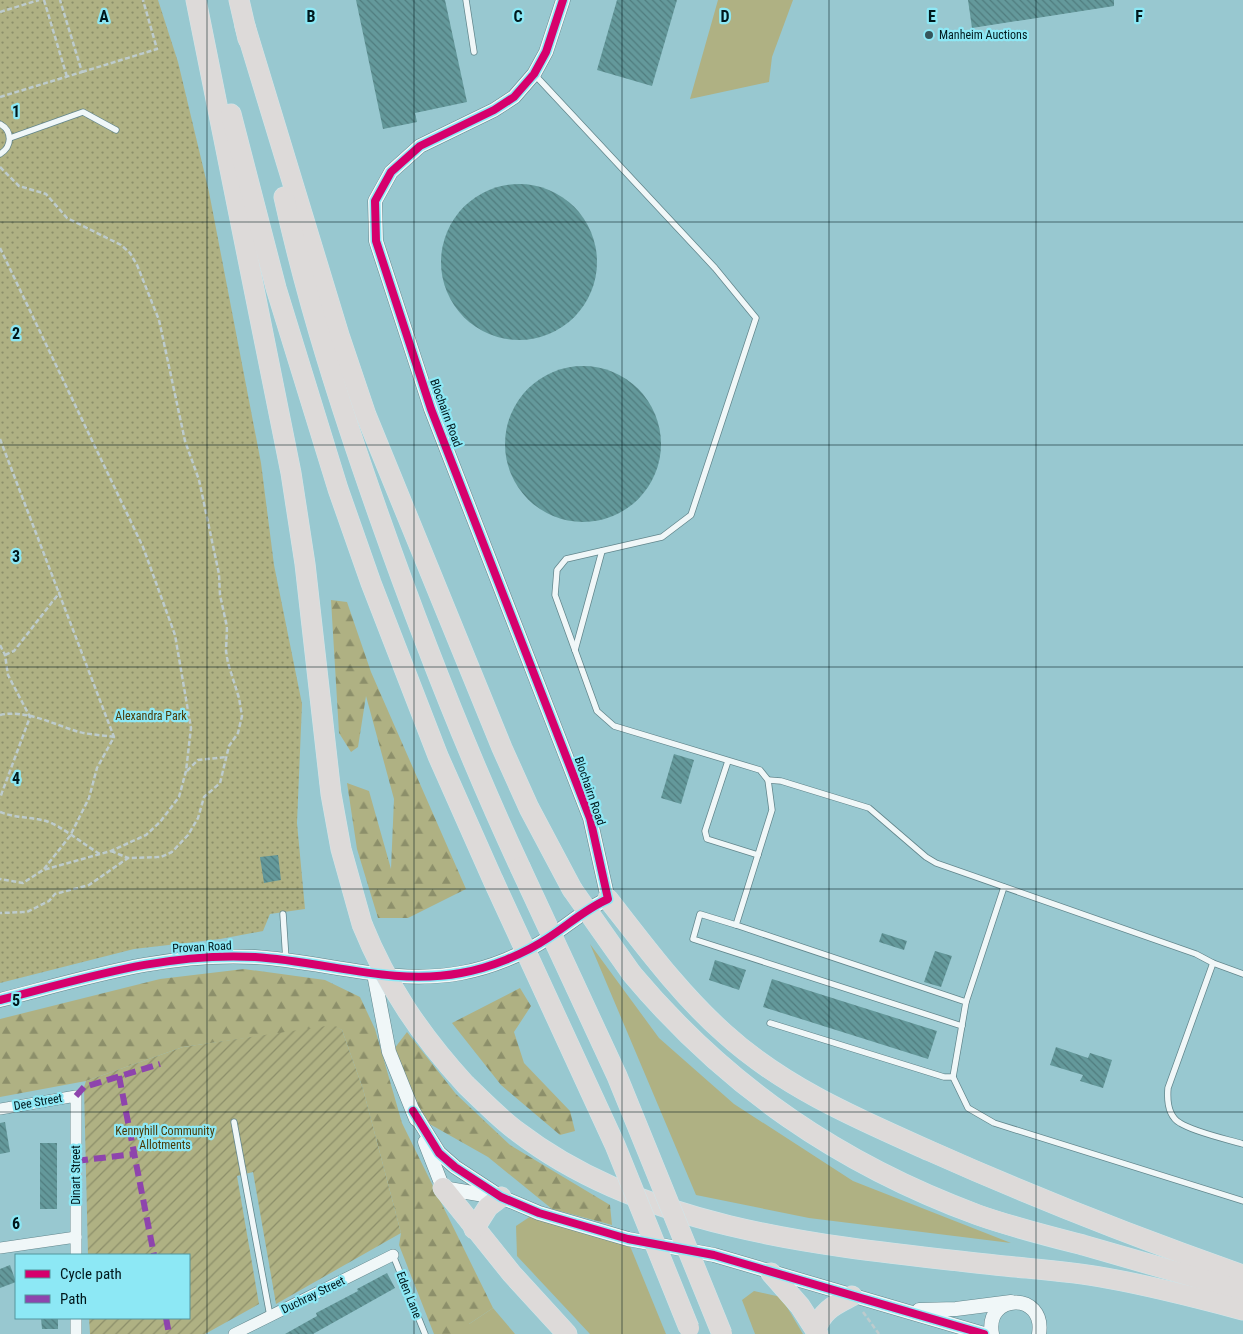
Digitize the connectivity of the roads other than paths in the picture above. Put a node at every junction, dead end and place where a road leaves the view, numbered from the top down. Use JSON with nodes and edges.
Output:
{"nodes":[{"id":1,"x":196,"y":0,"type":"edge"},
{"id":2,"x":202,"y":0,"type":"edge"},
{"id":3,"x":239,"y":0,"type":"edge"},
{"id":4,"x":466,"y":0,"type":"edge"},
{"id":5,"x":563,"y":0,"type":"edge"},
{"id":6,"x":245,"y":26,"type":"junction"},
{"id":7,"x":474,"y":52,"type":"dead end"},
{"id":8,"x":534,"y":74,"type":"junction"},
{"id":9,"x":0,"y":124,"type":"edge"},
{"id":10,"x":116,"y":130,"type":"dead end"},
{"id":11,"x":10,"y":138,"type":"junction"},
{"id":12,"x":0,"y":154,"type":"edge"},
{"id":13,"x":602,"y":551,"type":"junction"},
{"id":14,"x":575,"y":650,"type":"junction"},
{"id":15,"x":728,"y":761,"type":"junction"},
{"id":16,"x":768,"y":780,"type":"junction"},
{"id":17,"x":758,"y":855,"type":"junction"},
{"id":18,"x":1004,"y":887,"type":"junction"},
{"id":19,"x":608,"y":899,"type":"junction"},
{"id":20,"x":283,"y":914,"type":"dead end"},
{"id":21,"x":736,"y":925,"type":"junction"},
{"id":22,"x":286,"y":960,"type":"junction"},
{"id":23,"x":1213,"y":964,"type":"junction"},
{"id":24,"x":374,"y":974,"type":"junction"},
{"id":25,"x":1243,"y":974,"type":"edge"},
{"id":26,"x":0,"y":1000,"type":"edge"},
{"id":27,"x":966,"y":1002,"type":"junction"},
{"id":28,"x":770,"y":1023,"type":"dead end"},
{"id":29,"x":962,"y":1026,"type":"junction"},
{"id":30,"x":953,"y":1077,"type":"junction"},
{"id":31,"x":76,"y":1096,"type":"joint"},
{"id":32,"x":0,"y":1109,"type":"edge"},
{"id":33,"x":413,"y":1111,"type":"junction"},
{"id":34,"x":234,"y":1122,"type":"dead end"},
{"id":35,"x":1243,"y":1144,"type":"edge"},
{"id":36,"x":442,"y":1188,"type":"junction"},
{"id":37,"x":501,"y":1198,"type":"junction"},
{"id":38,"x":1243,"y":1202,"type":"edge"},
{"id":39,"x":474,"y":1228,"type":"junction"},
{"id":40,"x":76,"y":1237,"type":"junction"},
{"id":41,"x":0,"y":1248,"type":"edge"},
{"id":42,"x":76,"y":1254,"type":"edge"},
{"id":43,"x":393,"y":1255,"type":"joint"},
{"id":44,"x":770,"y":1273,"type":"junction"},
{"id":45,"x":1243,"y":1274,"type":"edge"},
{"id":46,"x":1243,"y":1291,"type":"edge"},
{"id":47,"x":852,"y":1296,"type":"junction"},
{"id":48,"x":1011,"y":1302,"type":"junction"},
{"id":49,"x":894,"y":1308,"type":"junction"},
{"id":50,"x":1243,"y":1310,"type":"edge"},
{"id":51,"x":270,"y":1316,"type":"junction"},
{"id":52,"x":76,"y":1319,"type":"edge"},
{"id":53,"x":690,"y":1331,"type":"edge"},
{"id":54,"x":817,"y":1332,"type":"edge"},
{"id":55,"x":76,"y":1334,"type":"edge"},
{"id":56,"x":234,"y":1334,"type":"edge"},
{"id":57,"x":425,"y":1334,"type":"edge"},
{"id":58,"x":567,"y":1334,"type":"edge"},
{"id":59,"x":722,"y":1334,"type":"edge"},
{"id":60,"x":984,"y":1334,"type":"edge"},
{"id":61,"x":992,"y":1334,"type":"edge"},
{"id":62,"x":1039,"y":1334,"type":"edge"}],
"edges":[{"from":1,"to":50,"type":"highway","bridge":true},
{"from":2,"to":53,"type":"highway","bridge":true},
{"from":3,"to":6,"type":"highway"},
{"from":4,"to":7,"type":"lane"},
{"from":5,"to":8,"type":"street","name":"Blochairn Road"},
{"from":6,"to":46,"type":"highway","bridge":true},
{"from":6,"to":59,"type":"highway","bridge":true},
{"from":8,"to":13,"type":"lane"},
{"from":8,"to":19,"type":"street","name":"Blochairn Road"},
{"from":9,"to":11,"type":"lane"},
{"from":10,"to":11,"type":"lane"},
{"from":11,"to":12,"type":"lane"},
{"from":13,"to":14,"type":"lane"},
{"from":13,"to":14,"type":"lane"},
{"from":14,"to":15,"type":"lane"},
{"from":15,"to":16,"type":"lane"},
{"from":15,"to":17,"type":"lane"},
{"from":16,"to":17,"type":"lane"},
{"from":16,"to":18,"type":"lane"},
{"from":17,"to":21,"type":"lane"},
{"from":18,"to":23,"type":"lane"},
{"from":18,"to":27,"type":"lane"},
{"from":19,"to":24,"type":"street","name":"Provan Road"},
{"from":19,"to":45,"type":"highway"},
{"from":20,"to":22,"type":"lane"},
{"from":21,"to":27,"type":"lane"},
{"from":21,"to":29,"type":"lane"},
{"from":22,"to":24,"type":"street","name":"Provan Road"},
{"from":22,"to":26,"type":"street","name":"Provan Road"},
{"from":23,"to":25,"type":"lane"},
{"from":23,"to":35,"type":"lane"},
{"from":24,"to":33,"type":"street"},
{"from":27,"to":29,"type":"lane"},
{"from":28,"to":30,"type":"lane"},
{"from":29,"to":30,"type":"lane"},
{"from":30,"to":38,"type":"lane"},
{"from":31,"to":32,"type":"street","name":"Dee Street"},
{"from":31,"to":40,"type":"street","name":"Dinart Street"},
{"from":33,"to":36,"type":"street"},
{"from":33,"to":37,"type":"street"},
{"from":34,"to":51,"type":"lane"},
{"from":36,"to":37,"type":"street"},
{"from":36,"to":39,"type":"highway"},
{"from":37,"to":39,"type":"highway"},
{"from":37,"to":44,"type":"street"},
{"from":39,"to":58,"type":"highway"},
{"from":40,"to":41,"type":"street"},
{"from":40,"to":42,"type":"street","name":"Dinart Street"},
{"from":43,"to":51,"type":"street","name":"Duchray Street"},
{"from":43,"to":57,"type":"lane","name":"Eden Lane"},
{"from":44,"to":47,"type":"street"},
{"from":44,"to":54,"type":"highway"},
{"from":47,"to":49,"type":"street"},
{"from":47,"to":54,"type":"highway"},
{"from":48,"to":49,"type":"street"},
{"from":48,"to":61,"type":"street"},
{"from":48,"to":62,"type":"street"},
{"from":49,"to":60,"type":"street"},
{"from":51,"to":56,"type":"street","name":"Duchray Street"},
{"from":52,"to":55,"type":"street"}]}
